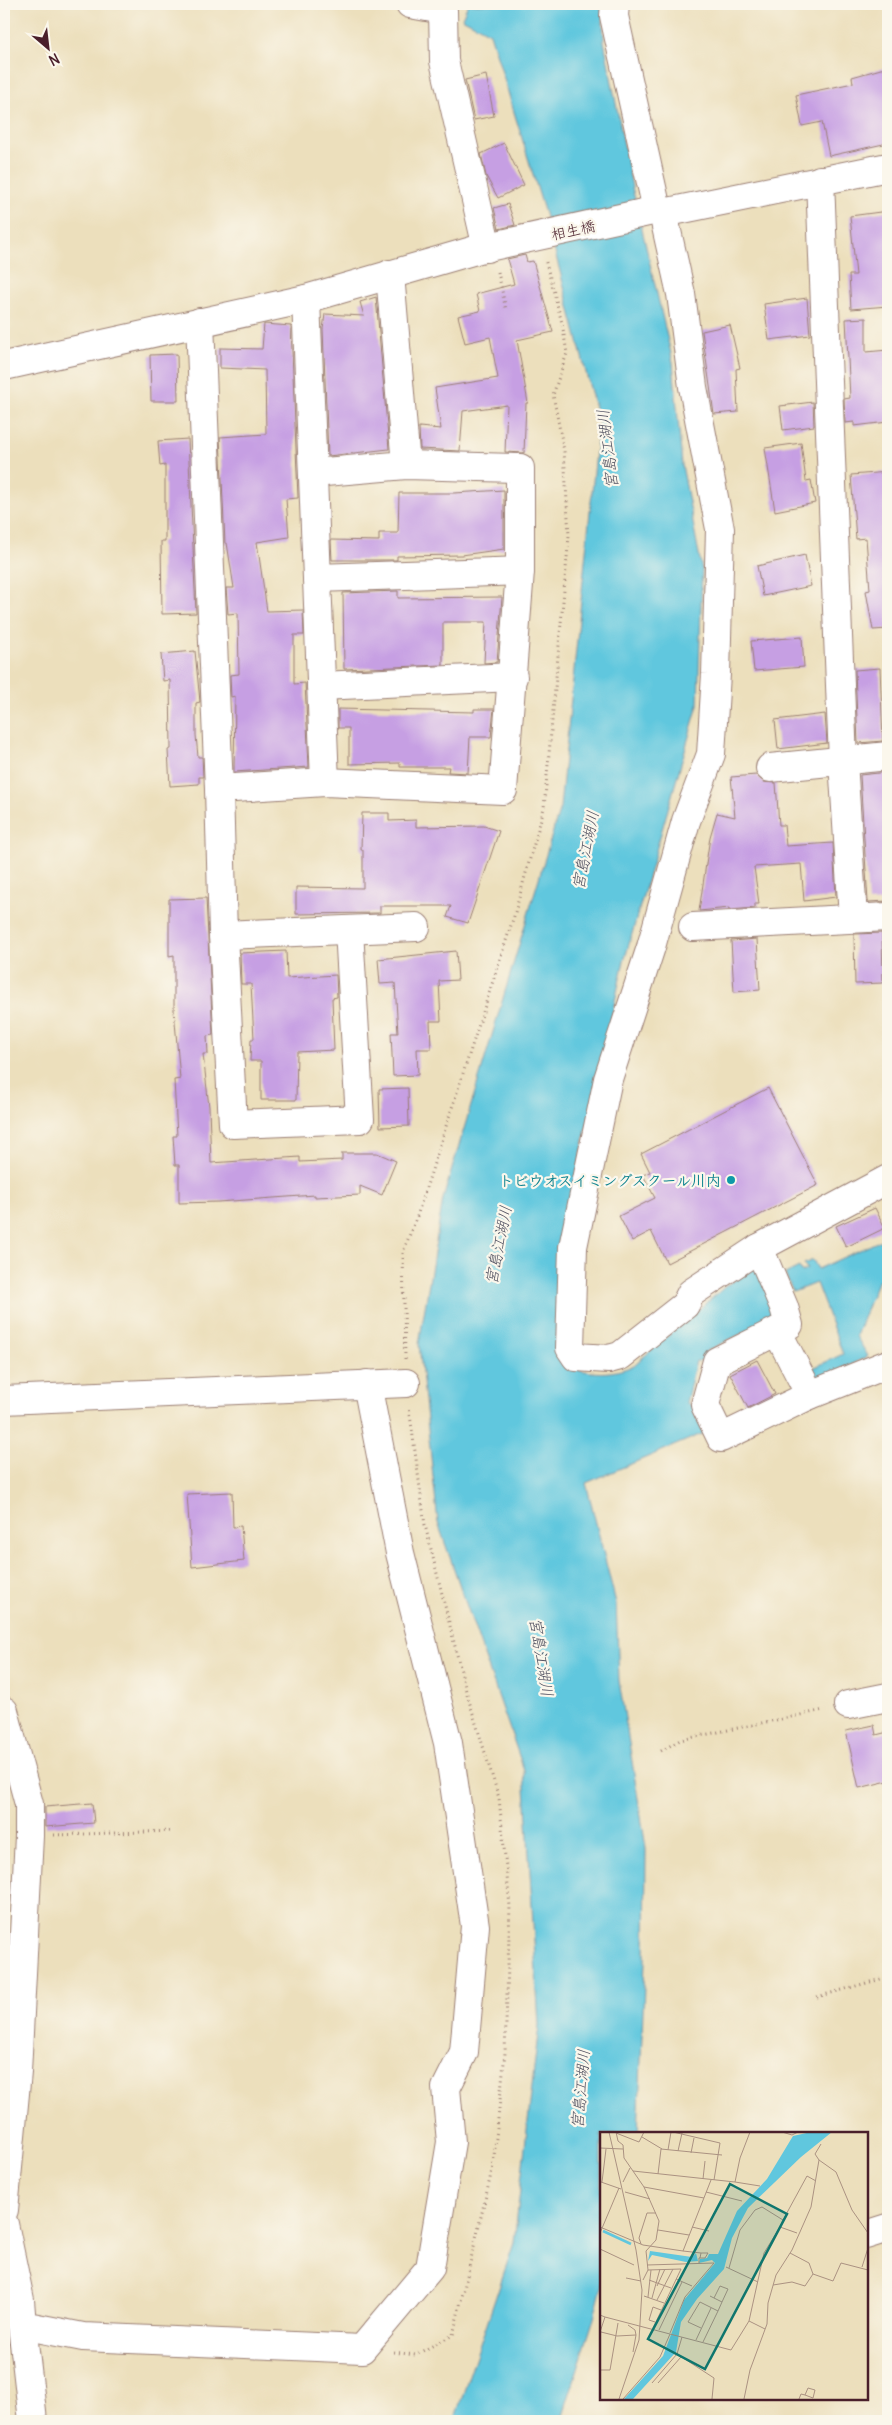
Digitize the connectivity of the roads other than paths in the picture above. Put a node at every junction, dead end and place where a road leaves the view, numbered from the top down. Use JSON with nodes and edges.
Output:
{"nodes":[{"id":1,"x":410,"y":4,"type":"edge"},
{"id":2,"x":616,"y":4,"type":"edge"},
{"id":3,"x":444,"y":7,"type":"edge"},
{"id":4,"x":888,"y":167,"type":"edge"},
{"id":5,"x":820,"y":180,"type":"junction"},
{"id":6,"x":655,"y":212,"type":"junction"},
{"id":7,"x":494,"y":247,"type":"junction"},
{"id":8,"x":390,"y":274,"type":"junction"},
{"id":9,"x":306,"y":298,"type":"junction"},
{"id":10,"x":200,"y":322,"type":"junction"},
{"id":11,"x":4,"y":366,"type":"edge"},
{"id":12,"x":406,"y":465,"type":"junction"},
{"id":13,"x":313,"y":472,"type":"junction"},
{"id":14,"x":520,"y":571,"type":"junction"},
{"id":15,"x":317,"y":578,"type":"junction"},
{"id":16,"x":514,"y":678,"type":"junction"},
{"id":17,"x":321,"y":686,"type":"junction"},
{"id":18,"x":888,"y":756,"type":"edge"},
{"id":19,"x":843,"y":761,"type":"junction"},
{"id":20,"x":770,"y":768,"type":"dead end"},
{"id":21,"x":325,"y":782,"type":"junction"},
{"id":22,"x":219,"y":789,"type":"junction"},
{"id":23,"x":888,"y":916,"type":"edge"},
{"id":24,"x":853,"y":918,"type":"junction"},
{"id":25,"x":416,"y":927,"type":"dead end"},
{"id":26,"x":693,"y":927,"type":"dead end"},
{"id":27,"x":349,"y":930,"type":"junction"},
{"id":28,"x":223,"y":935,"type":"junction"},
{"id":29,"x":888,"y":1179,"type":"edge"},
{"id":30,"x":759,"y":1248,"type":"junction"},
{"id":31,"x":778,"y":1331,"type":"junction"},
{"id":32,"x":888,"y":1364,"type":"edge"},
{"id":33,"x":406,"y":1383,"type":"dead end"},
{"id":34,"x":367,"y":1384,"type":"junction"},
{"id":35,"x":810,"y":1395,"type":"junction"},
{"id":36,"x":4,"y":1400,"type":"edge"},
{"id":37,"x":888,"y":1697,"type":"edge"},
{"id":38,"x":848,"y":1705,"type":"road end"},
{"id":39,"x":4,"y":1711,"type":"edge"},
{"id":40,"x":4,"y":2210,"type":"edge"},
{"id":41,"x":4,"y":2224,"type":"edge"},
{"id":42,"x":888,"y":2228,"type":"edge"},
{"id":43,"x":867,"y":2235,"type":"edge"},
{"id":44,"x":22,"y":2325,"type":"junction"},
{"id":45,"x":33,"y":2421,"type":"edge"}],
"edges":[{"from":1,"to":3,"type":"street"},
{"from":2,"to":6,"type":"street"},
{"from":3,"to":7,"type":"street"},
{"from":4,"to":5,"type":"street","name":"相生橋"},
{"from":5,"to":6,"type":"street","name":"相生橋"},
{"from":5,"to":19,"type":"street"},
{"from":6,"to":7,"type":"street","name":"相生橋"},
{"from":6,"to":30,"type":"street"},
{"from":7,"to":8,"type":"street","name":"相生橋"},
{"from":8,"to":9,"type":"street","name":"相生橋"},
{"from":8,"to":12,"type":"street"},
{"from":9,"to":10,"type":"street","name":"相生橋"},
{"from":9,"to":13,"type":"street"},
{"from":10,"to":11,"type":"street","name":"相生橋"},
{"from":10,"to":22,"type":"street"},
{"from":12,"to":13,"type":"street"},
{"from":12,"to":14,"type":"street"},
{"from":13,"to":15,"type":"street"},
{"from":14,"to":15,"type":"street"},
{"from":14,"to":16,"type":"street"},
{"from":15,"to":17,"type":"street"},
{"from":16,"to":17,"type":"street"},
{"from":16,"to":21,"type":"street"},
{"from":17,"to":21,"type":"street"},
{"from":18,"to":19,"type":"street"},
{"from":19,"to":20,"type":"street"},
{"from":19,"to":24,"type":"street"},
{"from":21,"to":22,"type":"street"},
{"from":22,"to":28,"type":"street"},
{"from":23,"to":24,"type":"street"},
{"from":24,"to":26,"type":"street"},
{"from":25,"to":27,"type":"street"},
{"from":27,"to":28,"type":"street"},
{"from":27,"to":28,"type":"street"},
{"from":29,"to":30,"type":"street"},
{"from":30,"to":31,"type":"street"},
{"from":31,"to":35,"type":"street"},
{"from":31,"to":35,"type":"street"},
{"from":32,"to":35,"type":"street"},
{"from":33,"to":34,"type":"street"},
{"from":34,"to":36,"type":"street"},
{"from":34,"to":44,"type":"street"},
{"from":37,"to":38,"type":"street"},
{"from":39,"to":40,"type":"street"},
{"from":41,"to":44,"type":"street"},
{"from":42,"to":43,"type":"street"},
{"from":44,"to":45,"type":"street"}]}
